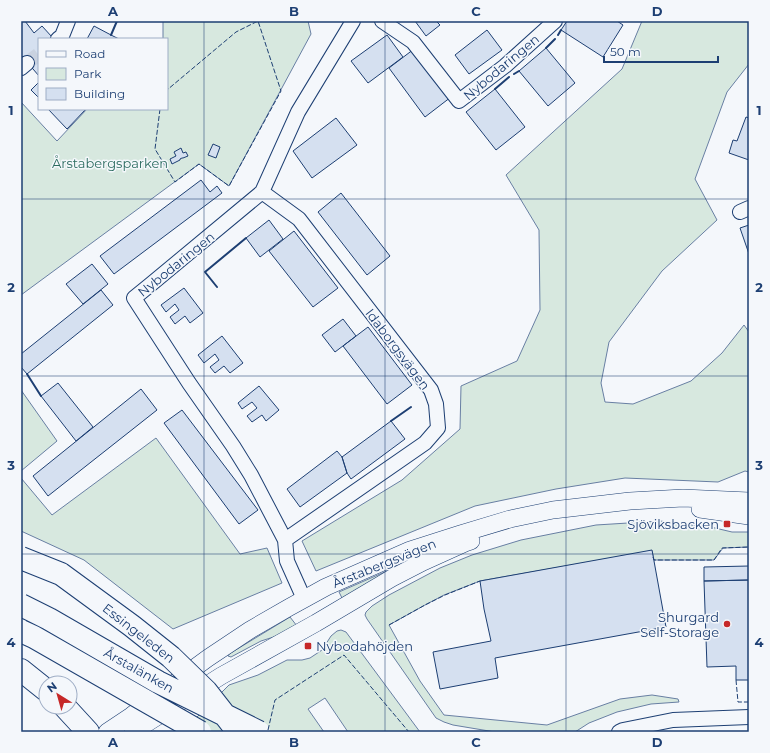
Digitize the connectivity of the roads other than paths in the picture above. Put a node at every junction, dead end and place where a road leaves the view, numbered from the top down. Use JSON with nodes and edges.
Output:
{"nodes":[{"id":1,"x":68,"y":21,"type":"edge"},
{"id":2,"x":353,"y":21,"type":"edge"},
{"id":3,"x":382,"y":21,"type":"edge"},
{"id":4,"x":555,"y":21,"type":"edge"},
{"id":5,"x":59,"y":38,"type":"edge"},
{"id":6,"x":262,"y":192,"type":"junction"},
{"id":7,"x":749,"y":501,"type":"edge"},
{"id":8,"x":749,"y":516,"type":"edge"},
{"id":9,"x":285,"y":540,"type":"junction"},
{"id":10,"x":21,"y":558,"type":"edge"},
{"id":11,"x":304,"y":599,"type":"junction"},
{"id":12,"x":21,"y":605,"type":"edge"},
{"id":13,"x":316,"y":623,"type":"junction"},
{"id":14,"x":21,"y":631,"type":"edge"},
{"id":15,"x":21,"y":670,"type":"edge"},
{"id":16,"x":38,"y":684,"type":"edge"},
{"id":17,"x":72,"y":715,"type":"edge"},
{"id":18,"x":749,"y":717,"type":"edge"},
{"id":19,"x":137,"y":727,"type":"edge"},
{"id":20,"x":88,"y":732,"type":"edge"},
{"id":21,"x":107,"y":732,"type":"edge"},
{"id":22,"x":200,"y":732,"type":"edge"},
{"id":23,"x":238,"y":732,"type":"edge"},
{"id":24,"x":258,"y":732,"type":"edge"},
{"id":25,"x":619,"y":732,"type":"edge"}],
"edges":[{"from":1,"to":5,"type":"street"},
{"from":2,"to":6,"type":"street","name":"Nybodaringen"},
{"from":3,"to":4,"type":"street","name":"Nybodaringen"},
{"from":6,"to":9,"type":"street","name":"Nybodaringen"},
{"from":6,"to":9,"type":"street","name":"Idaborgsvägen"},
{"from":7,"to":11,"type":"street","name":"Årstabergsvägen"},
{"from":8,"to":13,"type":"street","name":"Årstabergsvägen"},
{"from":9,"to":11,"type":"street","name":"Nybodaringen"},
{"from":10,"to":23,"type":"highway","name":"Essingeleden","bridge":true},
{"from":11,"to":13,"type":"street"},
{"from":11,"to":19,"type":"street","name":"Årstabergsvägen"},
{"from":12,"to":24,"type":"highway","name":"Årstalänken","bridge":true},
{"from":13,"to":19,"type":"street","name":"Årstabergsvägen"},
{"from":14,"to":22,"type":"highway","name":"Årstalänken","bridge":true},
{"from":15,"to":16,"type":"highway"},
{"from":17,"to":20,"type":"highway"},
{"from":18,"to":25,"type":"street"},
{"from":19,"to":21,"type":"street","name":"Årstabergsvägen"}]}
